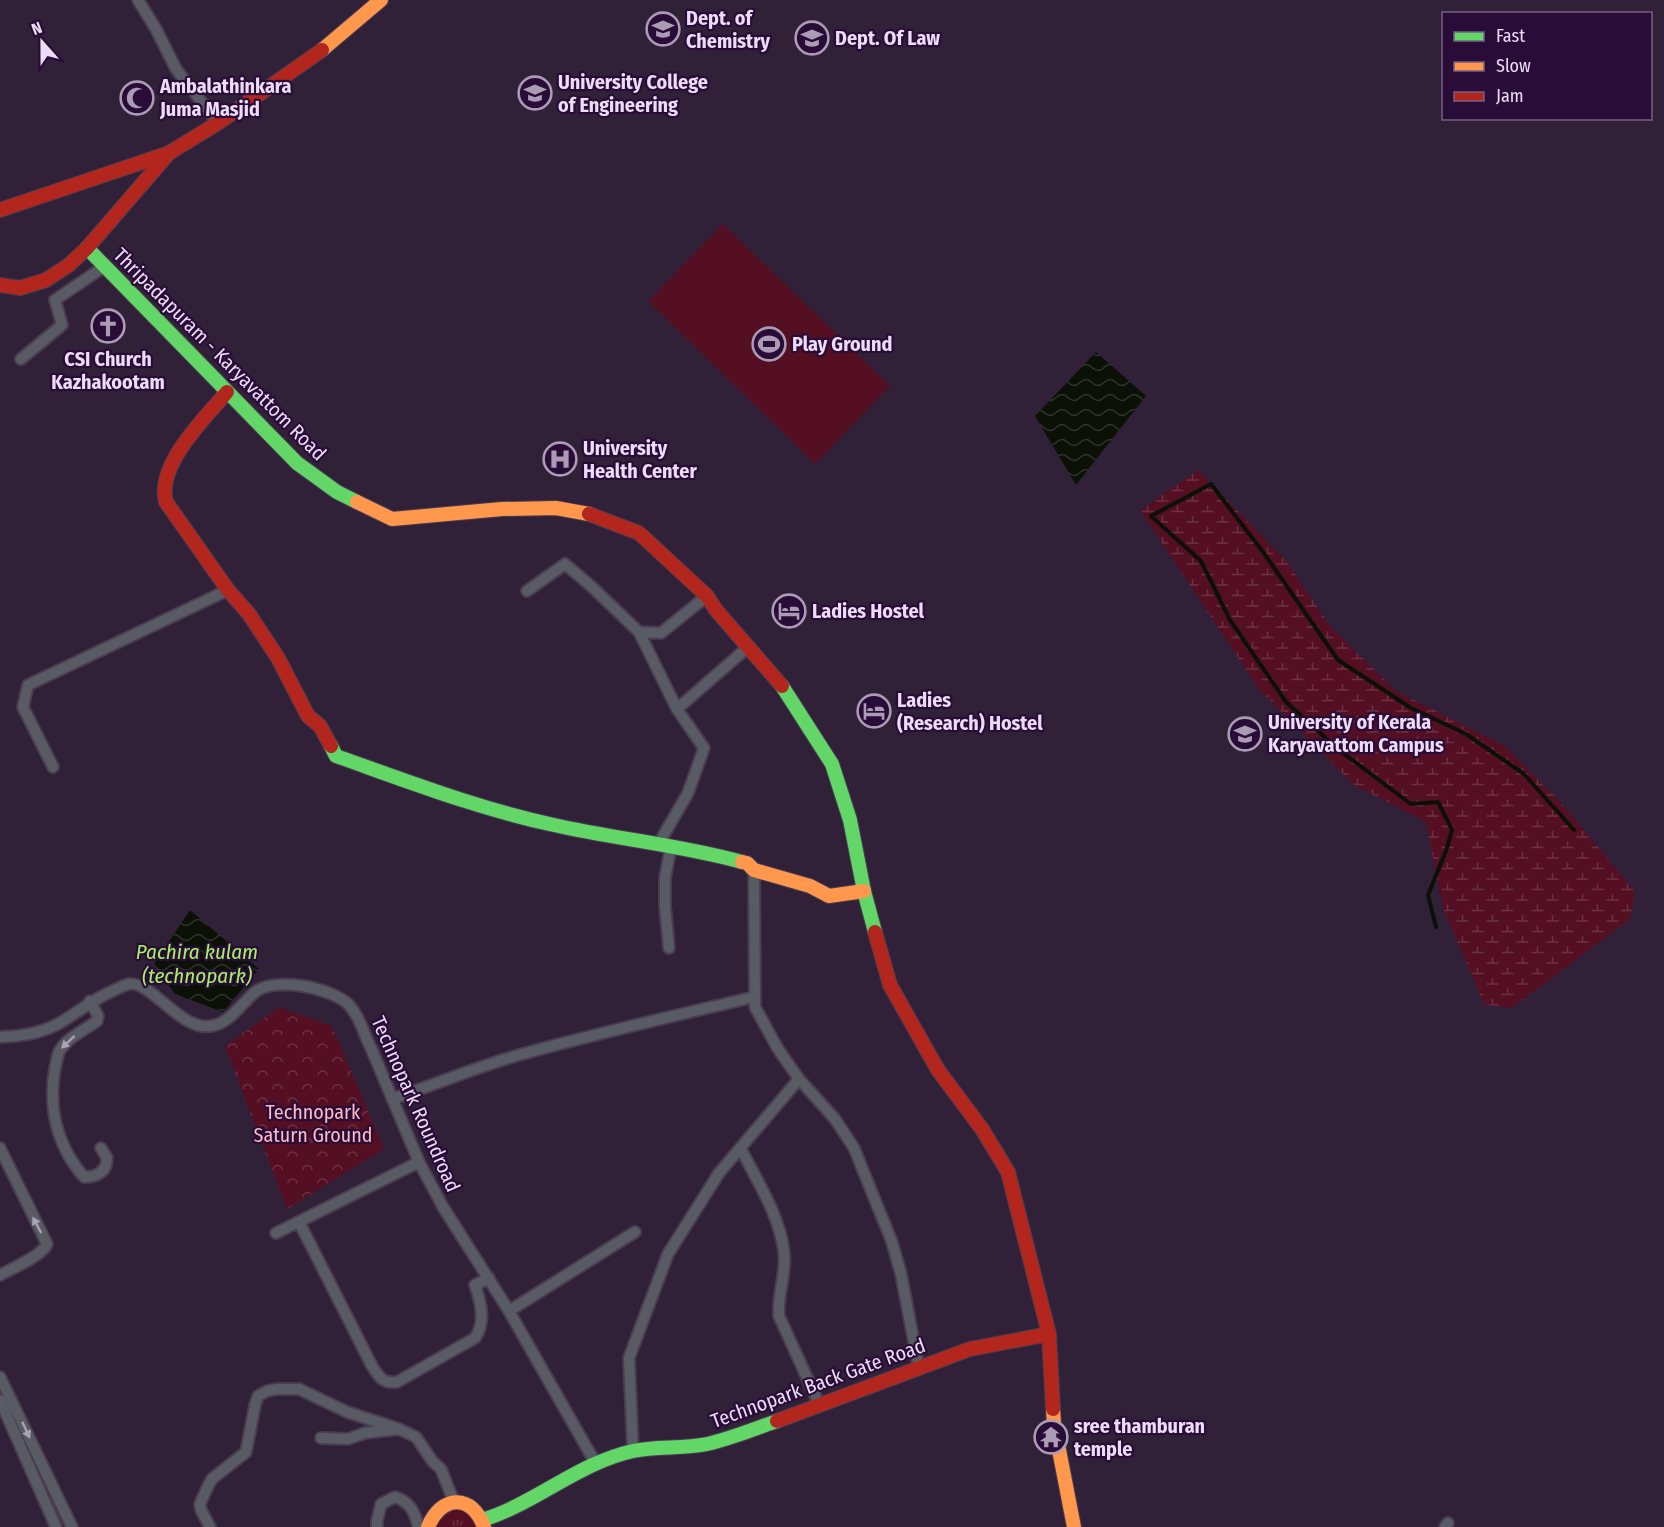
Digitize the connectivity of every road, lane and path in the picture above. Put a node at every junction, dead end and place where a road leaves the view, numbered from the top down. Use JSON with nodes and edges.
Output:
{"nodes":[{"id":1,"x":138,"y":0,"type":"edge"},
{"id":2,"x":381,"y":0,"type":"edge"},
{"id":3,"x":218,"y":123,"type":"junction"},
{"id":4,"x":170,"y":153,"type":"junction"},
{"id":5,"x":0,"y":210,"type":"edge"},
{"id":6,"x":87,"y":248,"type":"junction"},
{"id":7,"x":105,"y":266,"type":"junction"},
{"id":8,"x":0,"y":285,"type":"edge"},
{"id":9,"x":21,"y":359,"type":"dead end"},
{"id":10,"x":227,"y":392,"type":"junction"},
{"id":11,"x":228,"y":590,"type":"junction"},
{"id":12,"x":527,"y":591,"type":"dead end"},
{"id":13,"x":707,"y":596,"type":"junction"},
{"id":14,"x":639,"y":633,"type":"junction"},
{"id":15,"x":748,"y":647,"type":"junction"},
{"id":16,"x":677,"y":709,"type":"junction"},
{"id":17,"x":53,"y":766,"type":"dead end"},
{"id":18,"x":665,"y":845,"type":"junction"},
{"id":19,"x":754,"y":870,"type":"junction"},
{"id":20,"x":864,"y":891,"type":"junction"},
{"id":21,"x":669,"y":948,"type":"dead end"},
{"id":22,"x":754,"y":997,"type":"junction"},
{"id":23,"x":90,"y":1001,"type":"junction"},
{"id":24,"x":0,"y":1037,"type":"edge"},
{"id":25,"x":799,"y":1079,"type":"junction"},
{"id":26,"x":392,"y":1099,"type":"junction"},
{"id":27,"x":0,"y":1148,"type":"edge"},
{"id":28,"x":102,"y":1148,"type":"dead end"},
{"id":29,"x":741,"y":1149,"type":"junction"},
{"id":30,"x":419,"y":1162,"type":"junction"},
{"id":31,"x":299,"y":1222,"type":"junction"},
{"id":32,"x":635,"y":1232,"type":"dead end"},
{"id":33,"x":276,"y":1233,"type":"dead end"},
{"id":34,"x":0,"y":1275,"type":"edge"},
{"id":35,"x":489,"y":1278,"type":"junction"},
{"id":36,"x":509,"y":1311,"type":"junction"},
{"id":37,"x":1049,"y":1334,"type":"junction"},
{"id":38,"x":919,"y":1369,"type":"junction"},
{"id":39,"x":0,"y":1377,"type":"edge"},
{"id":40,"x":0,"y":1400,"type":"edge"},
{"id":41,"x":819,"y":1404,"type":"junction"},
{"id":42,"x":399,"y":1429,"type":"junction"},
{"id":43,"x":321,"y":1438,"type":"dead end"},
{"id":44,"x":633,"y":1451,"type":"junction"},
{"id":45,"x":596,"y":1464,"type":"junction"},
{"id":46,"x":454,"y":1502,"type":"junction"},
{"id":47,"x":483,"y":1524,"type":"edge"},
{"id":48,"x":422,"y":1526,"type":"edge"},
{"id":49,"x":56,"y":1527,"type":"edge"},
{"id":50,"x":72,"y":1527,"type":"edge"},
{"id":51,"x":210,"y":1527,"type":"edge"},
{"id":52,"x":377,"y":1527,"type":"edge"},
{"id":53,"x":1074,"y":1527,"type":"edge"}],
"edges":[{"from":1,"to":3,"type":"street"},
{"from":2,"to":3,"type":"main road"},
{"from":3,"to":4,"type":"main road"},
{"from":4,"to":5,"type":"main road"},
{"from":4,"to":6,"type":"main road"},
{"from":6,"to":7,"type":"main road","name":"Thripadapuram - Karyavattom Road"},
{"from":6,"to":8,"type":"main road"},
{"from":7,"to":9,"type":"street"},
{"from":7,"to":10,"type":"main road","name":"Thripadapuram - Karyavattom Road"},
{"from":10,"to":11,"type":"main road"},
{"from":10,"to":13,"type":"main road","name":"Thripadapuram - Karyavattom Road"},
{"from":11,"to":17,"type":"street"},
{"from":11,"to":18,"type":"main road"},
{"from":12,"to":14,"type":"street"},
{"from":13,"to":14,"type":"street"},
{"from":13,"to":15,"type":"main road","name":"Thripadapuram - Karyavattom Road"},
{"from":14,"to":16,"type":"street"},
{"from":15,"to":16,"type":"street"},
{"from":15,"to":20,"type":"main road","name":"Thripadapuram - Karyavattom Road"},
{"from":16,"to":18,"type":"street"},
{"from":18,"to":19,"type":"main road"},
{"from":18,"to":21,"type":"street"},
{"from":19,"to":20,"type":"main road"},
{"from":19,"to":22,"type":"street"},
{"from":20,"to":37,"type":"main road","name":"Thripadapuram - Karyavattom Road"},
{"from":22,"to":25,"type":"street"},
{"from":22,"to":26,"type":"street"},
{"from":23,"to":24,"type":"street","name":"Technopark Roundroad"},
{"from":23,"to":26,"type":"street","name":"Technopark Roundroad"},
{"from":23,"to":28,"type":"street","one_way":true},
{"from":25,"to":29,"type":"street"},
{"from":25,"to":38,"type":"street"},
{"from":26,"to":30,"type":"street","name":"Technopark Roundroad"},
{"from":34,"to":27,"type":"street","one_way":true},
{"from":29,"to":41,"type":"street"},
{"from":29,"to":44,"type":"street"},
{"from":30,"to":31,"type":"street"},
{"from":30,"to":35,"type":"street","name":"Technopark Roundroad"},
{"from":31,"to":33,"type":"street"},
{"from":31,"to":35,"type":"street"},
{"from":32,"to":36,"type":"street"},
{"from":35,"to":36,"type":"street","name":"Technopark Roundroad"},
{"from":36,"to":45,"type":"street","name":"Technopark Roundroad"},
{"from":37,"to":38,"type":"main road","name":"Technopark Back Gate Road"},
{"from":37,"to":53,"type":"main road","name":"Thripadapuram - Karyavattom Road"},
{"from":38,"to":41,"type":"main road","name":"Technopark Back Gate Road"},
{"from":39,"to":50,"type":"street","one_way":true},
{"from":40,"to":49,"type":"street"},
{"from":41,"to":44,"type":"main road","name":"Technopark Back Gate Road"},
{"from":42,"to":43,"type":"street"},
{"from":42,"to":46,"type":"street"},
{"from":42,"to":51,"type":"street"},
{"from":44,"to":45,"type":"main road","name":"Technopark Back Gate Road"},
{"from":45,"to":47,"type":"main road","name":"Technopark Back Gate Road"},
{"from":46,"to":47,"type":"main road"},
{"from":46,"to":48,"type":"main road"},
{"from":48,"to":52,"type":"street"}]}
